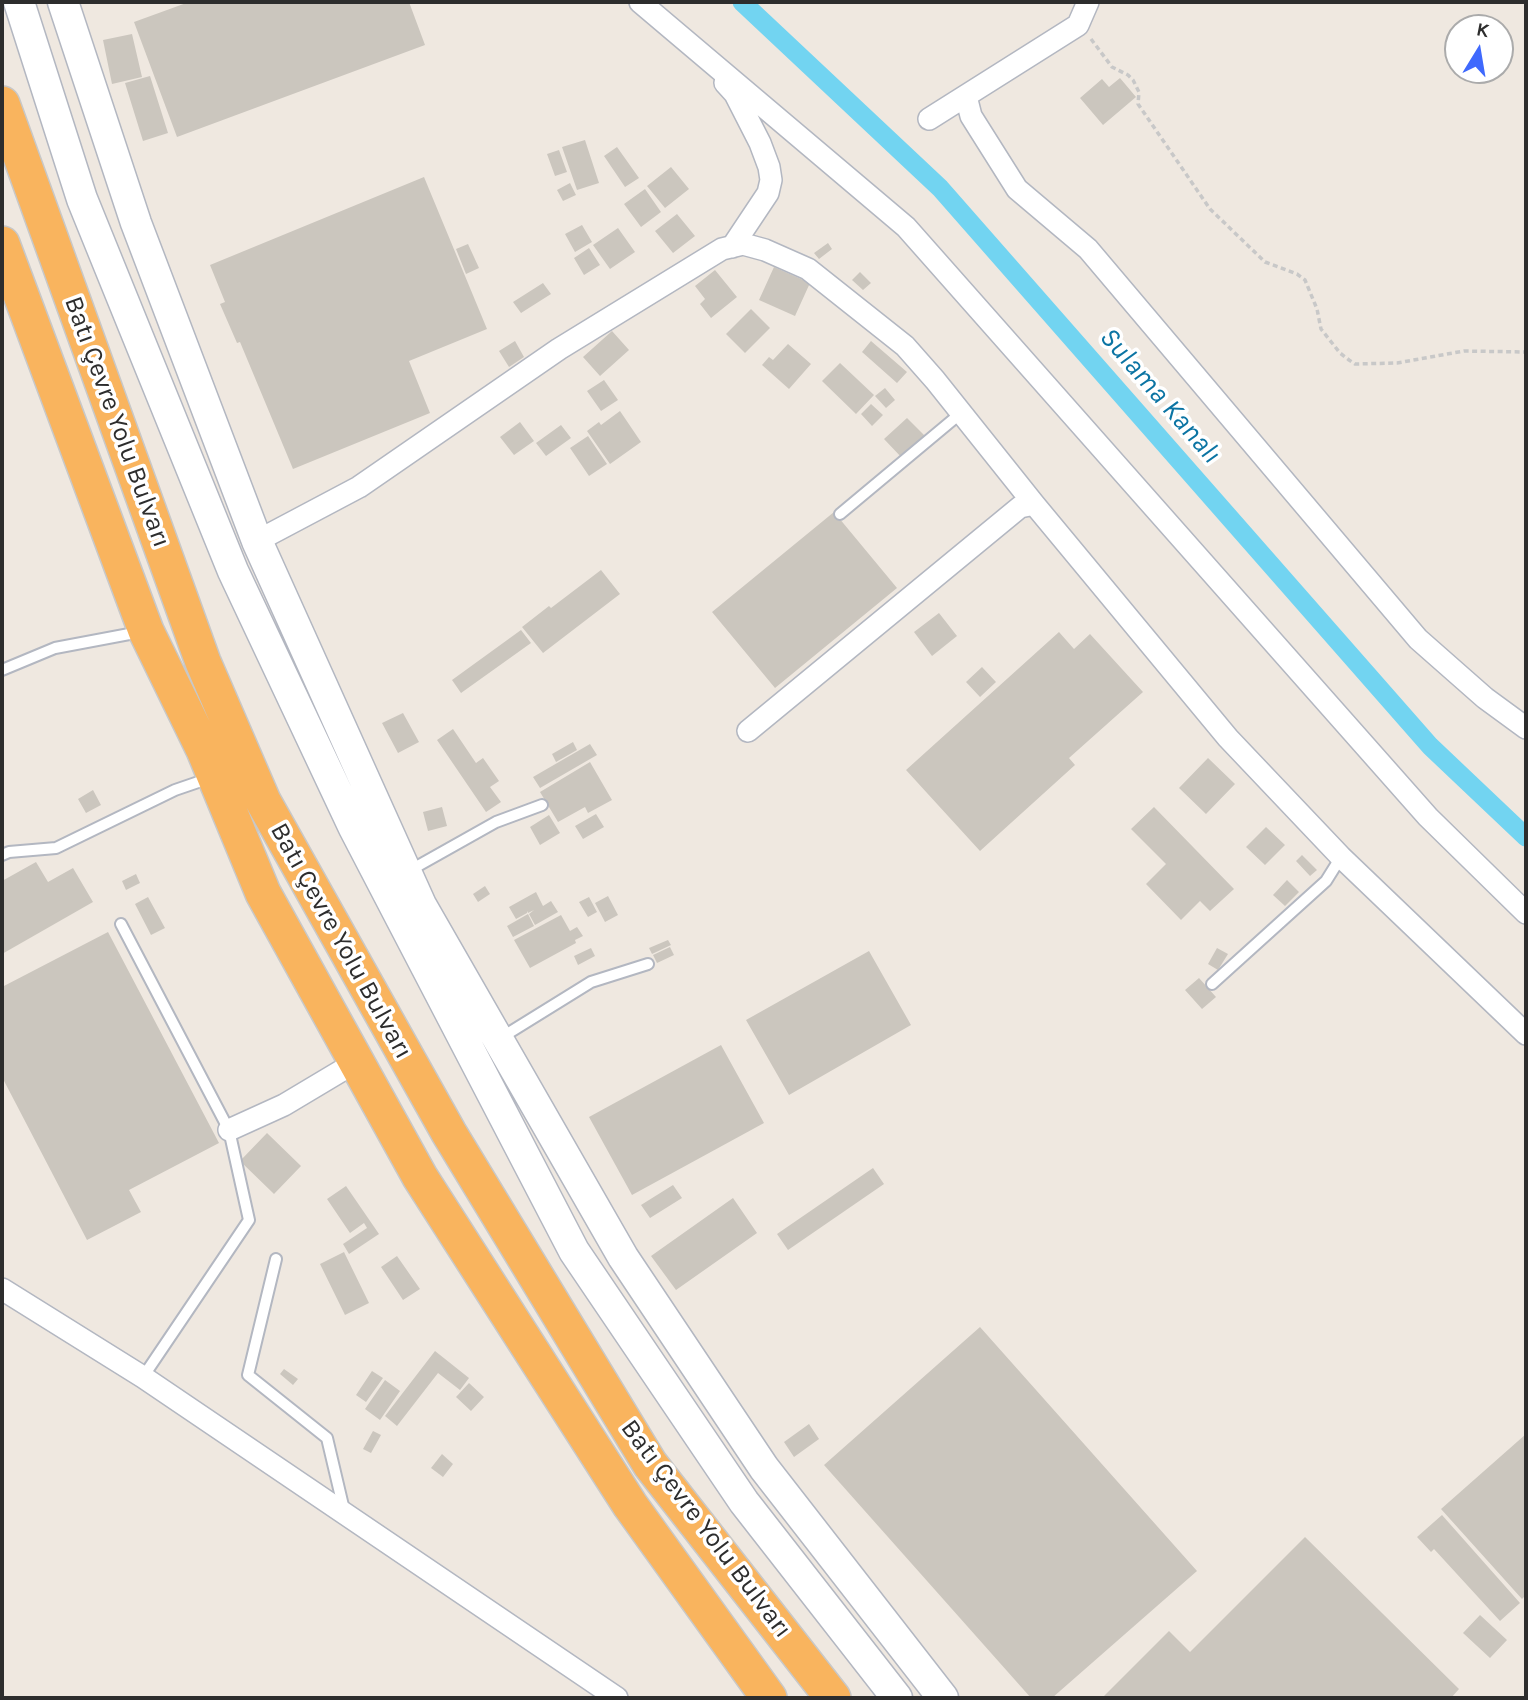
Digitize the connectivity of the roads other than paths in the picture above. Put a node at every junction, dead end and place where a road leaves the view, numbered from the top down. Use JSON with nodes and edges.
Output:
{"nodes":[{"id":1,"x":19,"y":2,"type":"edge"},
{"id":2,"x":63,"y":2,"type":"edge"},
{"id":3,"x":640,"y":2,"type":"edge"},
{"id":4,"x":1088,"y":2,"type":"edge"},
{"id":5,"x":691,"y":45,"type":"junction"},
{"id":6,"x":966,"y":96,"type":"junction"},
{"id":7,"x":2,"y":104,"type":"edge"},
{"id":8,"x":929,"y":119,"type":"dead end"},
{"id":9,"x":2,"y":244,"type":"edge"},
{"id":10,"x":732,"y":247,"type":"junction"},
{"id":11,"x":961,"y":413,"type":"junction"},
{"id":12,"x":1034,"y":504,"type":"junction"},
{"id":13,"x":840,"y":514,"type":"dead end"},
{"id":14,"x":257,"y":541,"type":"junction"},
{"id":15,"x":146,"y":631,"type":"junction"},
{"id":16,"x":2,"y":670,"type":"edge"},
{"id":17,"x":1526,"y":728,"type":"edge"},
{"id":18,"x":748,"y":731,"type":"dead end"},
{"id":19,"x":215,"y":776,"type":"junction"},
{"id":20,"x":542,"y":805,"type":"dead end"},
{"id":21,"x":2,"y":855,"type":"edge"},
{"id":22,"x":1341,"y":857,"type":"junction"},
{"id":23,"x":406,"y":872,"type":"junction"},
{"id":24,"x":1526,"y":913,"type":"edge"},
{"id":25,"x":121,"y":924,"type":"dead end"},
{"id":26,"x":649,"y":964,"type":"dead end"},
{"id":27,"x":1212,"y":984,"type":"dead end"},
{"id":28,"x":1526,"y":1034,"type":"edge"},
{"id":29,"x":498,"y":1039,"type":"junction"},
{"id":30,"x":356,"y":1062,"type":"junction"},
{"id":31,"x":229,"y":1130,"type":"junction"},
{"id":32,"x":276,"y":1259,"type":"dead end"},
{"id":33,"x":2,"y":1289,"type":"edge"},
{"id":34,"x":143,"y":1377,"type":"junction"},
{"id":35,"x":345,"y":1514,"type":"junction"},
{"id":36,"x":617,"y":1698,"type":"edge"},
{"id":37,"x":769,"y":1698,"type":"edge"},
{"id":38,"x":833,"y":1698,"type":"edge"},
{"id":39,"x":897,"y":1698,"type":"edge"},
{"id":40,"x":943,"y":1698,"type":"edge"}],
"edges":[{"from":1,"to":39,"type":"main road"},
{"from":2,"to":14,"type":"main road"},
{"from":3,"to":5,"type":"street"},
{"from":4,"to":6,"type":"street"},
{"from":5,"to":10,"type":"street"},
{"from":5,"to":24,"type":"street"},
{"from":6,"to":8,"type":"street"},
{"from":6,"to":17,"type":"street"},
{"from":7,"to":38,"type":"highway","name":"Batı Çevre Yolu Bulvarı"},
{"from":9,"to":15,"type":"highway","name":"Batı Çevre Yolu Bulvarı"},
{"from":10,"to":11,"type":"street"},
{"from":10,"to":14,"type":"street"},
{"from":11,"to":12,"type":"street"},
{"from":11,"to":13,"type":"lane"},
{"from":12,"to":18,"type":"street"},
{"from":12,"to":22,"type":"street"},
{"from":14,"to":23,"type":"main road"},
{"from":15,"to":16,"type":"lane"},
{"from":15,"to":19,"type":"highway","name":"Batı Çevre Yolu Bulvarı"},
{"from":19,"to":21,"type":"lane"},
{"from":19,"to":30,"type":"highway","name":"Batı Çevre Yolu Bulvarı"},
{"from":20,"to":23,"type":"lane"},
{"from":22,"to":27,"type":"lane"},
{"from":22,"to":28,"type":"street"},
{"from":23,"to":29,"type":"main road"},
{"from":25,"to":31,"type":"lane"},
{"from":26,"to":29,"type":"lane"},
{"from":29,"to":40,"type":"main road"},
{"from":30,"to":31,"type":"street"},
{"from":30,"to":37,"type":"highway","name":"Batı Çevre Yolu Bulvarı"},
{"from":31,"to":34,"type":"lane"},
{"from":32,"to":35,"type":"lane"},
{"from":33,"to":34,"type":"street"},
{"from":34,"to":35,"type":"street"},
{"from":35,"to":36,"type":"street"}]}
